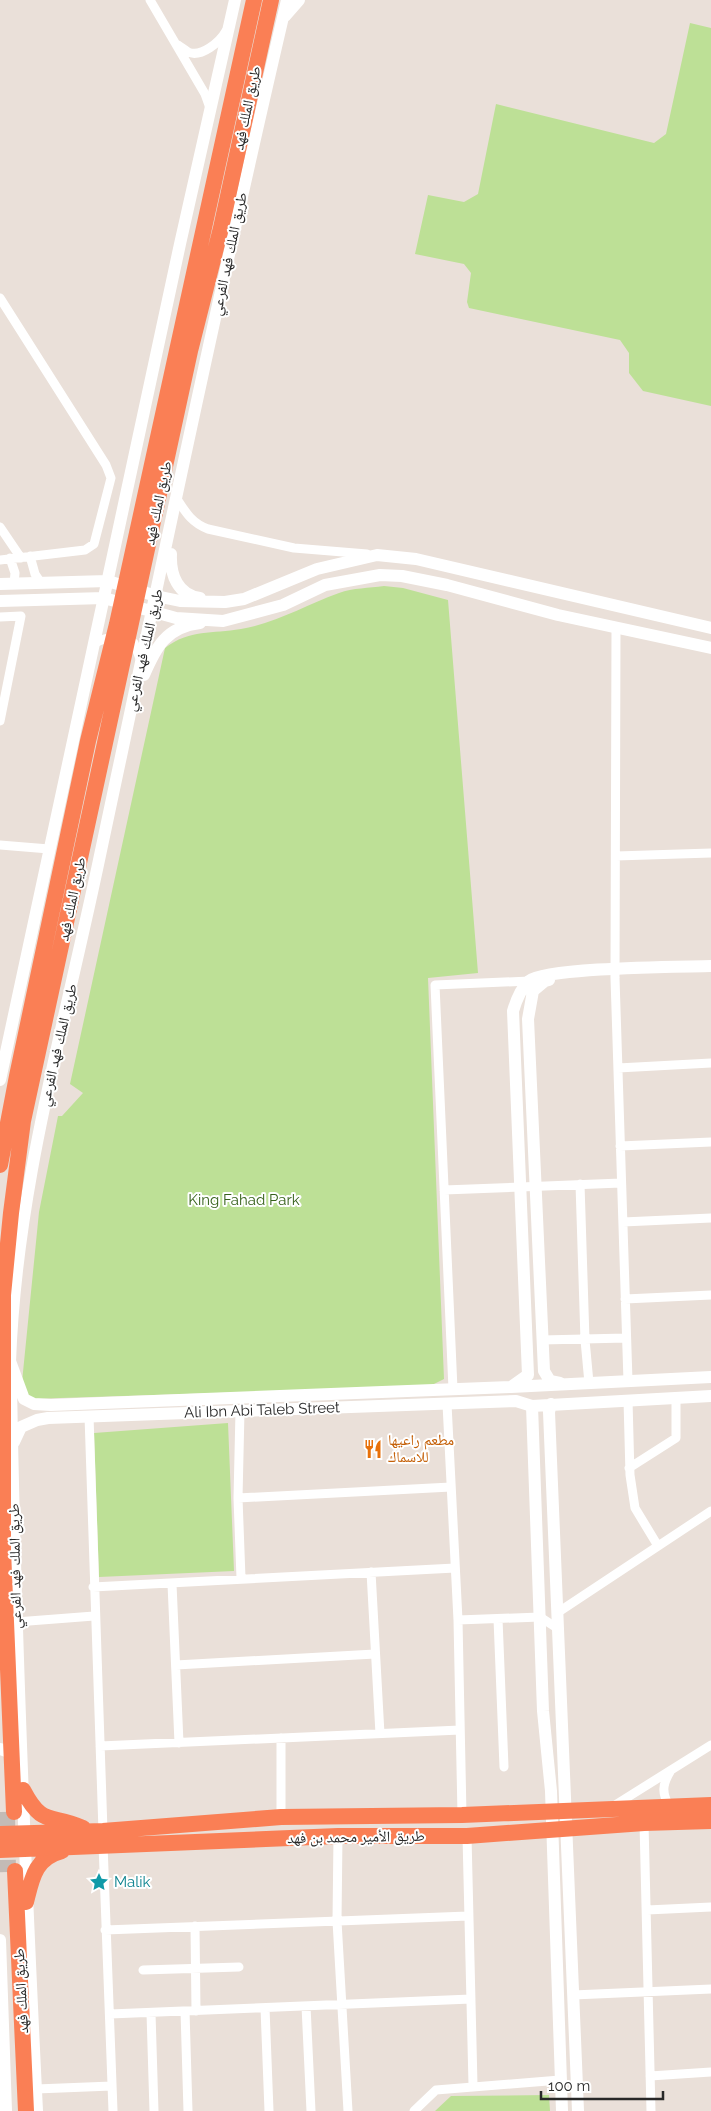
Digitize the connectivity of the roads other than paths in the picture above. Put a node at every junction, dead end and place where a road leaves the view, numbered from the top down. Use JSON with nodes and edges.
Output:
{"nodes":[{"id":1,"x":150,"y":0,"type":"edge"},
{"id":2,"x":235,"y":0,"type":"edge"},
{"id":3,"x":254,"y":0,"type":"edge"},
{"id":4,"x":271,"y":0,"type":"edge"},
{"id":5,"x":287,"y":0,"type":"edge"},
{"id":6,"x":299,"y":0,"type":"edge"},
{"id":7,"x":283,"y":18,"type":"junction"},
{"id":8,"x":229,"y":27,"type":"junction"},
{"id":9,"x":175,"y":43,"type":"junction"},
{"id":10,"x":210,"y":108,"type":"junction"},
{"id":11,"x":0,"y":298,"type":"edge"},
{"id":12,"x":177,"y":499,"type":"junction"},
{"id":13,"x":0,"y":526,"type":"edge"},
{"id":14,"x":171,"y":529,"type":"junction"},
{"id":15,"x":377,"y":555,"type":"junction"},
{"id":16,"x":26,"y":557,"type":"junction"},
{"id":17,"x":10,"y":558,"type":"junction"},
{"id":18,"x":0,"y":560,"type":"edge"},
{"id":19,"x":108,"y":581,"type":"junction"},
{"id":20,"x":41,"y":583,"type":"junction"},
{"id":21,"x":0,"y":584,"type":"edge"},
{"id":22,"x":14,"y":584,"type":"junction"},
{"id":23,"x":156,"y":596,"type":"junction"},
{"id":24,"x":104,"y":598,"type":"junction"},
{"id":25,"x":0,"y":601,"type":"edge"},
{"id":26,"x":225,"y":602,"type":"junction"},
{"id":27,"x":152,"y":613,"type":"junction"},
{"id":28,"x":0,"y":617,"type":"edge"},
{"id":29,"x":223,"y":621,"type":"junction"},
{"id":30,"x":616,"y":628,"type":"junction"},
{"id":31,"x":711,"y":628,"type":"edge"},
{"id":32,"x":95,"y":643,"type":"junction"},
{"id":33,"x":711,"y":648,"type":"edge"},
{"id":34,"x":141,"y":661,"type":"junction"},
{"id":35,"x":132,"y":703,"type":"junction"},
{"id":36,"x":0,"y":721,"type":"edge"},
{"id":37,"x":0,"y":845,"type":"edge"},
{"id":38,"x":49,"y":849,"type":"junction"},
{"id":39,"x":711,"y":853,"type":"edge"},
{"id":40,"x":616,"y":856,"type":"junction"},
{"id":41,"x":711,"y":966,"type":"edge"},
{"id":42,"x":615,"y":974,"type":"junction"},
{"id":43,"x":711,"y":974,"type":"edge"},
{"id":44,"x":530,"y":981,"type":"junction"},
{"id":45,"x":711,"y":1063,"type":"edge"},
{"id":46,"x":618,"y":1068,"type":"junction"},
{"id":47,"x":16,"y":1076,"type":"junction"},
{"id":48,"x":0,"y":1080,"type":"edge"},
{"id":49,"x":22,"y":1121,"type":"junction"},
{"id":50,"x":0,"y":1137,"type":"edge"},
{"id":51,"x":711,"y":1142,"type":"edge"},
{"id":52,"x":620,"y":1146,"type":"junction"},
{"id":53,"x":0,"y":1165,"type":"edge"},
{"id":54,"x":621,"y":1182,"type":"junction"},
{"id":55,"x":580,"y":1184,"type":"junction"},
{"id":56,"x":521,"y":1186,"type":"junction"},
{"id":57,"x":536,"y":1186,"type":"junction"},
{"id":58,"x":444,"y":1190,"type":"junction"},
{"id":59,"x":711,"y":1218,"type":"edge"},
{"id":60,"x":623,"y":1222,"type":"junction"},
{"id":61,"x":13,"y":1294,"type":"junction"},
{"id":62,"x":711,"y":1296,"type":"edge"},
{"id":63,"x":625,"y":1299,"type":"junction"},
{"id":64,"x":626,"y":1338,"type":"junction"},
{"id":65,"x":542,"y":1340,"type":"junction"},
{"id":66,"x":585,"y":1340,"type":"junction"},
{"id":67,"x":10,"y":1361,"type":"junction"},
{"id":68,"x":711,"y":1377,"type":"edge"},
{"id":69,"x":628,"y":1381,"type":"junction"},
{"id":70,"x":589,"y":1383,"type":"junction"},
{"id":71,"x":562,"y":1384,"type":"junction"},
{"id":72,"x":511,"y":1388,"type":"junction"},
{"id":73,"x":454,"y":1389,"type":"junction"},
{"id":74,"x":676,"y":1396,"type":"junction"},
{"id":75,"x":711,"y":1396,"type":"edge"},
{"id":76,"x":628,"y":1400,"type":"junction"},
{"id":77,"x":45,"y":1404,"type":"junction"},
{"id":78,"x":447,"y":1404,"type":"junction"},
{"id":79,"x":551,"y":1404,"type":"junction"},
{"id":80,"x":532,"y":1406,"type":"junction"},
{"id":81,"x":240,"y":1411,"type":"junction"},
{"id":82,"x":89,"y":1416,"type":"junction"},
{"id":83,"x":46,"y":1419,"type":"junction"},
{"id":84,"x":12,"y":1452,"type":"junction"},
{"id":85,"x":629,"y":1468,"type":"junction"},
{"id":86,"x":451,"y":1487,"type":"junction"},
{"id":87,"x":238,"y":1498,"type":"junction"},
{"id":88,"x":711,"y":1511,"type":"edge"},
{"id":89,"x":658,"y":1546,"type":"junction"},
{"id":90,"x":455,"y":1568,"type":"junction"},
{"id":91,"x":371,"y":1572,"type":"junction"},
{"id":92,"x":241,"y":1578,"type":"junction"},
{"id":93,"x":172,"y":1584,"type":"junction"},
{"id":94,"x":93,"y":1587,"type":"junction"},
{"id":95,"x":557,"y":1613,"type":"junction"},
{"id":96,"x":94,"y":1616,"type":"junction"},
{"id":97,"x":498,"y":1618,"type":"junction"},
{"id":98,"x":540,"y":1618,"type":"junction"},
{"id":99,"x":458,"y":1620,"type":"junction"},
{"id":100,"x":16,"y":1622,"type":"junction"},
{"id":101,"x":557,"y":1628,"type":"junction"},
{"id":102,"x":375,"y":1654,"type":"junction"},
{"id":103,"x":176,"y":1665,"type":"junction"},
{"id":104,"x":0,"y":1683,"type":"edge"},
{"id":105,"x":460,"y":1730,"type":"junction"},
{"id":106,"x":21,"y":1731,"type":"junction"},
{"id":107,"x":380,"y":1734,"type":"junction"},
{"id":108,"x":281,"y":1738,"type":"junction"},
{"id":109,"x":179,"y":1743,"type":"junction"},
{"id":110,"x":711,"y":1745,"type":"edge"},
{"id":111,"x":100,"y":1746,"type":"junction"},
{"id":112,"x":0,"y":1748,"type":"edge"},
{"id":113,"x":504,"y":1767,"type":"dead end"},
{"id":114,"x":663,"y":1778,"type":"junction"},
{"id":115,"x":23,"y":1790,"type":"junction"},
{"id":116,"x":711,"y":1805,"type":"edge"},
{"id":117,"x":669,"y":1806,"type":"junction"},
{"id":118,"x":608,"y":1809,"type":"junction"},
{"id":119,"x":558,"y":1811,"type":"junction"},
{"id":120,"x":462,"y":1815,"type":"junction"},
{"id":121,"x":281,"y":1817,"type":"junction"},
{"id":122,"x":711,"y":1821,"type":"edge"},
{"id":123,"x":644,"y":1823,"type":"junction"},
{"id":124,"x":559,"y":1830,"type":"junction"},
{"id":125,"x":0,"y":1834,"type":"edge"},
{"id":126,"x":338,"y":1836,"type":"junction"},
{"id":127,"x":467,"y":1836,"type":"junction"},
{"id":128,"x":97,"y":1838,"type":"junction"},
{"id":129,"x":24,"y":1841,"type":"junction"},
{"id":130,"x":0,"y":1850,"type":"edge"},
{"id":131,"x":26,"y":1902,"type":"junction"},
{"id":132,"x":711,"y":1907,"type":"edge"},
{"id":133,"x":647,"y":1910,"type":"junction"},
{"id":134,"x":468,"y":1916,"type":"junction"},
{"id":135,"x":337,"y":1921,"type":"junction"},
{"id":136,"x":195,"y":1926,"type":"junction"},
{"id":137,"x":106,"y":1930,"type":"junction"},
{"id":138,"x":3,"y":1937,"type":"edge"},
{"id":139,"x":28,"y":1950,"type":"junction"},
{"id":140,"x":1,"y":1951,"type":"edge"},
{"id":141,"x":239,"y":1967,"type":"dead end"},
{"id":142,"x":196,"y":1968,"type":"junction"},
{"id":143,"x":143,"y":1970,"type":"dead end"},
{"id":144,"x":711,"y":1988,"type":"edge"},
{"id":145,"x":648,"y":1992,"type":"junction"},
{"id":146,"x":573,"y":1995,"type":"junction"},
{"id":147,"x":471,"y":1999,"type":"junction"},
{"id":148,"x":342,"y":2005,"type":"junction"},
{"id":149,"x":306,"y":2006,"type":"junction"},
{"id":150,"x":265,"y":2008,"type":"junction"},
{"id":151,"x":185,"y":2011,"type":"junction"},
{"id":152,"x":196,"y":2011,"type":"junction"},
{"id":153,"x":150,"y":2013,"type":"junction"},
{"id":154,"x":110,"y":2014,"type":"junction"},
{"id":155,"x":711,"y":2072,"type":"edge"},
{"id":156,"x":650,"y":2076,"type":"junction"},
{"id":157,"x":560,"y":2080,"type":"junction"},
{"id":158,"x":112,"y":2086,"type":"junction"},
{"id":159,"x":473,"y":2086,"type":"junction"},
{"id":160,"x":36,"y":2089,"type":"junction"},
{"id":161,"x":6,"y":2111,"type":"edge"},
{"id":162,"x":16,"y":2111,"type":"edge"},
{"id":163,"x":26,"y":2111,"type":"edge"},
{"id":164,"x":37,"y":2111,"type":"edge"},
{"id":165,"x":113,"y":2111,"type":"edge"},
{"id":166,"x":154,"y":2111,"type":"edge"},
{"id":167,"x":188,"y":2111,"type":"edge"},
{"id":168,"x":269,"y":2111,"type":"edge"},
{"id":169,"x":311,"y":2111,"type":"edge"},
{"id":170,"x":348,"y":2111,"type":"edge"},
{"id":171,"x":414,"y":2111,"type":"edge"},
{"id":172,"x":562,"y":2111,"type":"edge"},
{"id":173,"x":578,"y":2111,"type":"edge"},
{"id":174,"x":651,"y":2111,"type":"edge"}],
"edges":[{"from":1,"to":9,"type":"street"},
{"from":2,"to":8,"type":"street"},
{"from":3,"to":47,"type":"highway","name":"طريق الملك فهد"},
{"from":4,"to":49,"type":"highway","name":"طريق الملك فهد"},
{"from":5,"to":7,"type":"street","name":"طريق الملك فهد الفرعي"},
{"from":6,"to":7,"type":"street"},
{"from":7,"to":12,"type":"street","name":"طريق الملك فهد الفرعي"},
{"from":8,"to":9,"type":"street"},
{"from":8,"to":10,"type":"street"},
{"from":9,"to":10,"type":"street"},
{"from":10,"to":19,"type":"street"},
{"from":11,"to":16,"type":"street"},
{"from":12,"to":14,"type":"street","name":"طريق الملك فهد الفرعي"},
{"from":12,"to":15,"type":"street"},
{"from":13,"to":16,"type":"street"},
{"from":14,"to":23,"type":"street","name":"طريق الملك فهد الفرعي"},
{"from":14,"to":26,"type":"street"},
{"from":15,"to":26,"type":"street"},
{"from":15,"to":31,"type":"street"},
{"from":16,"to":17,"type":"street"},
{"from":16,"to":20,"type":"street"},
{"from":17,"to":18,"type":"street"},
{"from":17,"to":22,"type":"street"},
{"from":19,"to":20,"type":"street"},
{"from":19,"to":23,"type":"street"},
{"from":19,"to":24,"type":"street"},
{"from":20,"to":22,"type":"street"},
{"from":21,"to":22,"type":"street"},
{"from":23,"to":26,"type":"street"},
{"from":23,"to":27,"type":"street","name":"طريق الملك فهد الفرعي"},
{"from":24,"to":25,"type":"street"},
{"from":24,"to":27,"type":"street"},
{"from":24,"to":32,"type":"street"},
{"from":27,"to":29,"type":"street"},
{"from":27,"to":34,"type":"street","name":"طريق الملك فهد الفرعي"},
{"from":28,"to":36,"type":"street"},
{"from":29,"to":30,"type":"street"},
{"from":29,"to":35,"type":"street"},
{"from":30,"to":33,"type":"street"},
{"from":30,"to":40,"type":"street"},
{"from":32,"to":34,"type":"street"},
{"from":32,"to":38,"type":"street"},
{"from":34,"to":35,"type":"street","name":"طريق الملك فهد الفرعي"},
{"from":35,"to":61,"type":"street","name":"طريق الملك فهد الفرعي"},
{"from":37,"to":38,"type":"street"},
{"from":38,"to":48,"type":"street"},
{"from":39,"to":40,"type":"street"},
{"from":40,"to":42,"type":"street"},
{"from":41,"to":42,"type":"street"},
{"from":42,"to":43,"type":"street"},
{"from":42,"to":44,"type":"street"},
{"from":42,"to":46,"type":"street"},
{"from":42,"to":57,"type":"street"},
{"from":44,"to":56,"type":"street"},
{"from":44,"to":58,"type":"street"},
{"from":45,"to":46,"type":"street"},
{"from":46,"to":52,"type":"street"},
{"from":47,"to":50,"type":"highway"},
{"from":47,"to":53,"type":"highway","name":"طريق الملك فهد"},
{"from":49,"to":61,"type":"highway"},
{"from":49,"to":104,"type":"highway","name":"طريق الملك فهد"},
{"from":51,"to":52,"type":"street"},
{"from":52,"to":54,"type":"street"},
{"from":54,"to":55,"type":"street"},
{"from":54,"to":60,"type":"street"},
{"from":55,"to":57,"type":"street"},
{"from":55,"to":66,"type":"street"},
{"from":56,"to":57,"type":"street"},
{"from":56,"to":58,"type":"street"},
{"from":56,"to":72,"type":"street"},
{"from":57,"to":65,"type":"street"},
{"from":58,"to":73,"type":"street"},
{"from":59,"to":60,"type":"street"},
{"from":60,"to":63,"type":"street"},
{"from":61,"to":67,"type":"street","name":"طريق الملك فهد الفرعي"},
{"from":62,"to":63,"type":"street"},
{"from":63,"to":64,"type":"street"},
{"from":64,"to":66,"type":"street"},
{"from":64,"to":69,"type":"street"},
{"from":65,"to":66,"type":"street"},
{"from":65,"to":71,"type":"street"},
{"from":66,"to":70,"type":"street"},
{"from":67,"to":77,"type":"street","name":"Ali Ibn Abi Taleb Street"},
{"from":67,"to":84,"type":"street","name":"طريق الملك فهد الفرعي"},
{"from":68,"to":69,"type":"street","name":"Ali Ibn Abi Taleb Street"},
{"from":69,"to":70,"type":"street","name":"Ali Ibn Abi Taleb Street"},
{"from":70,"to":71,"type":"street","name":"Ali Ibn Abi Taleb Street"},
{"from":71,"to":72,"type":"street","name":"Ali Ibn Abi Taleb Street"},
{"from":72,"to":73,"type":"street","name":"Ali Ibn Abi Taleb Street"},
{"from":73,"to":77,"type":"street","name":"Ali Ibn Abi Taleb Street"},
{"from":74,"to":75,"type":"street"},
{"from":74,"to":76,"type":"street"},
{"from":74,"to":85,"type":"street"},
{"from":76,"to":79,"type":"street"},
{"from":76,"to":85,"type":"street"},
{"from":77,"to":83,"type":"street"},
{"from":78,"to":80,"type":"street","name":"Ali Ibn Abi Taleb Street"},
{"from":78,"to":81,"type":"street","name":"Ali Ibn Abi Taleb Street"},
{"from":78,"to":86,"type":"street"},
{"from":79,"to":80,"type":"street","name":"Ali Ibn Abi Taleb Street"},
{"from":79,"to":95,"type":"street"},
{"from":80,"to":98,"type":"street"},
{"from":81,"to":82,"type":"street","name":"Ali Ibn Abi Taleb Street"},
{"from":81,"to":87,"type":"street"},
{"from":82,"to":83,"type":"street","name":"Ali Ibn Abi Taleb Street"},
{"from":82,"to":94,"type":"street"},
{"from":83,"to":84,"type":"street","name":"Ali Ibn Abi Taleb Street"},
{"from":84,"to":100,"type":"street","name":"طريق الملك فهد الفرعي"},
{"from":85,"to":89,"type":"street"},
{"from":86,"to":87,"type":"street"},
{"from":86,"to":90,"type":"street"},
{"from":87,"to":92,"type":"street"},
{"from":88,"to":89,"type":"street"},
{"from":89,"to":95,"type":"street"},
{"from":90,"to":91,"type":"street"},
{"from":90,"to":99,"type":"street"},
{"from":91,"to":92,"type":"street"},
{"from":91,"to":102,"type":"street"},
{"from":92,"to":93,"type":"street"},
{"from":93,"to":94,"type":"street"},
{"from":93,"to":103,"type":"street"},
{"from":94,"to":96,"type":"street"},
{"from":95,"to":101,"type":"street"},
{"from":96,"to":100,"type":"street"},
{"from":96,"to":111,"type":"street"},
{"from":97,"to":98,"type":"street"},
{"from":97,"to":99,"type":"street"},
{"from":97,"to":113,"type":"street"},
{"from":98,"to":101,"type":"street"},
{"from":98,"to":119,"type":"street"},
{"from":99,"to":105,"type":"street"},
{"from":100,"to":106,"type":"street","name":"طريق الملك فهد الفرعي"},
{"from":101,"to":119,"type":"street"},
{"from":102,"to":103,"type":"street"},
{"from":102,"to":107,"type":"street"},
{"from":103,"to":109,"type":"street"},
{"from":105,"to":107,"type":"street"},
{"from":105,"to":120,"type":"street"},
{"from":106,"to":112,"type":"street"},
{"from":106,"to":115,"type":"street","name":"طريق الملك فهد الفرعي"},
{"from":107,"to":108,"type":"street"},
{"from":108,"to":109,"type":"street"},
{"from":108,"to":121,"type":"street"},
{"from":109,"to":111,"type":"street"},
{"from":110,"to":114,"type":"street"},
{"from":111,"to":128,"type":"street"},
{"from":114,"to":117,"type":"street"},
{"from":114,"to":118,"type":"street"},
{"from":115,"to":128,"type":"highway"},
{"from":115,"to":129,"type":"street","name":"طريق الملك فهد الفرعي"},
{"from":116,"to":117,"type":"highway","name":"طريق الأمير محمد بن فهد"},
{"from":117,"to":118,"type":"highway","name":"طريق الأمير محمد بن فهد"},
{"from":118,"to":119,"type":"highway","name":"طريق الأمير محمد بن فهد"},
{"from":119,"to":120,"type":"highway","name":"طريق الأمير محمد بن فهد"},
{"from":119,"to":124,"type":"street"},
{"from":120,"to":121,"type":"highway","name":"طريق الأمير محمد بن فهد"},
{"from":121,"to":128,"type":"highway","name":"طريق الأمير محمد بن فهد"},
{"from":122,"to":123,"type":"highway","name":"طريق الأمير محمد بن فهد"},
{"from":123,"to":124,"type":"highway","name":"طريق الأمير محمد بن فهد"},
{"from":123,"to":133,"type":"street"},
{"from":124,"to":127,"type":"highway","name":"طريق الأمير محمد بن فهد"},
{"from":124,"to":146,"type":"street"},
{"from":124,"to":157,"type":"street"},
{"from":125,"to":129,"type":"highway","name":"طريق الأمير محمد بن فهد"},
{"from":126,"to":127,"type":"highway","name":"طريق الأمير محمد بن فهد"},
{"from":126,"to":128,"type":"highway","name":"طريق الأمير محمد بن فهد"},
{"from":126,"to":135,"type":"street"},
{"from":127,"to":134,"type":"street"},
{"from":128,"to":129,"type":"highway","name":"طريق الأمير محمد بن فهد"},
{"from":128,"to":131,"type":"highway"},
{"from":128,"to":137,"type":"street"},
{"from":129,"to":130,"type":"highway","name":"طريق الأمير محمد بن فهد"},
{"from":129,"to":131,"type":"street","name":"طريق الملك فهد الفرعي"},
{"from":131,"to":139,"type":"street","name":"طريق الملك فهد الفرعي"},
{"from":132,"to":133,"type":"street"},
{"from":133,"to":145,"type":"street"},
{"from":134,"to":135,"type":"street"},
{"from":134,"to":147,"type":"street"},
{"from":135,"to":136,"type":"street"},
{"from":135,"to":148,"type":"street"},
{"from":136,"to":137,"type":"street"},
{"from":136,"to":142,"type":"street"},
{"from":137,"to":154,"type":"street"},
{"from":138,"to":139,"type":"street"},
{"from":138,"to":140,"type":"street"},
{"from":139,"to":160,"type":"street","name":"طريق الملك فهد الفرعي"},
{"from":140,"to":161,"type":"street"},
{"from":141,"to":142,"type":"street"},
{"from":142,"to":143,"type":"street"},
{"from":142,"to":152,"type":"street"},
{"from":144,"to":145,"type":"street"},
{"from":145,"to":146,"type":"street"},
{"from":145,"to":156,"type":"street"},
{"from":146,"to":173,"type":"street"},
{"from":147,"to":148,"type":"street"},
{"from":147,"to":159,"type":"street"},
{"from":148,"to":149,"type":"street"},
{"from":148,"to":170,"type":"street"},
{"from":149,"to":150,"type":"street"},
{"from":149,"to":169,"type":"street"},
{"from":150,"to":152,"type":"street"},
{"from":150,"to":168,"type":"street"},
{"from":151,"to":152,"type":"street"},
{"from":151,"to":153,"type":"street"},
{"from":151,"to":167,"type":"street"},
{"from":153,"to":154,"type":"street"},
{"from":153,"to":166,"type":"street"},
{"from":154,"to":158,"type":"street"},
{"from":155,"to":156,"type":"street"},
{"from":156,"to":174,"type":"street"},
{"from":157,"to":159,"type":"street"},
{"from":157,"to":172,"type":"street"},
{"from":158,"to":160,"type":"street"},
{"from":158,"to":165,"type":"street"},
{"from":159,"to":171,"type":"street"},
{"from":160,"to":164,"type":"street","name":"طريق الملك فهد الفرعي"},
{"from":162,"to":163,"type":"highway","name":"طريق الملك فهد"}]}
